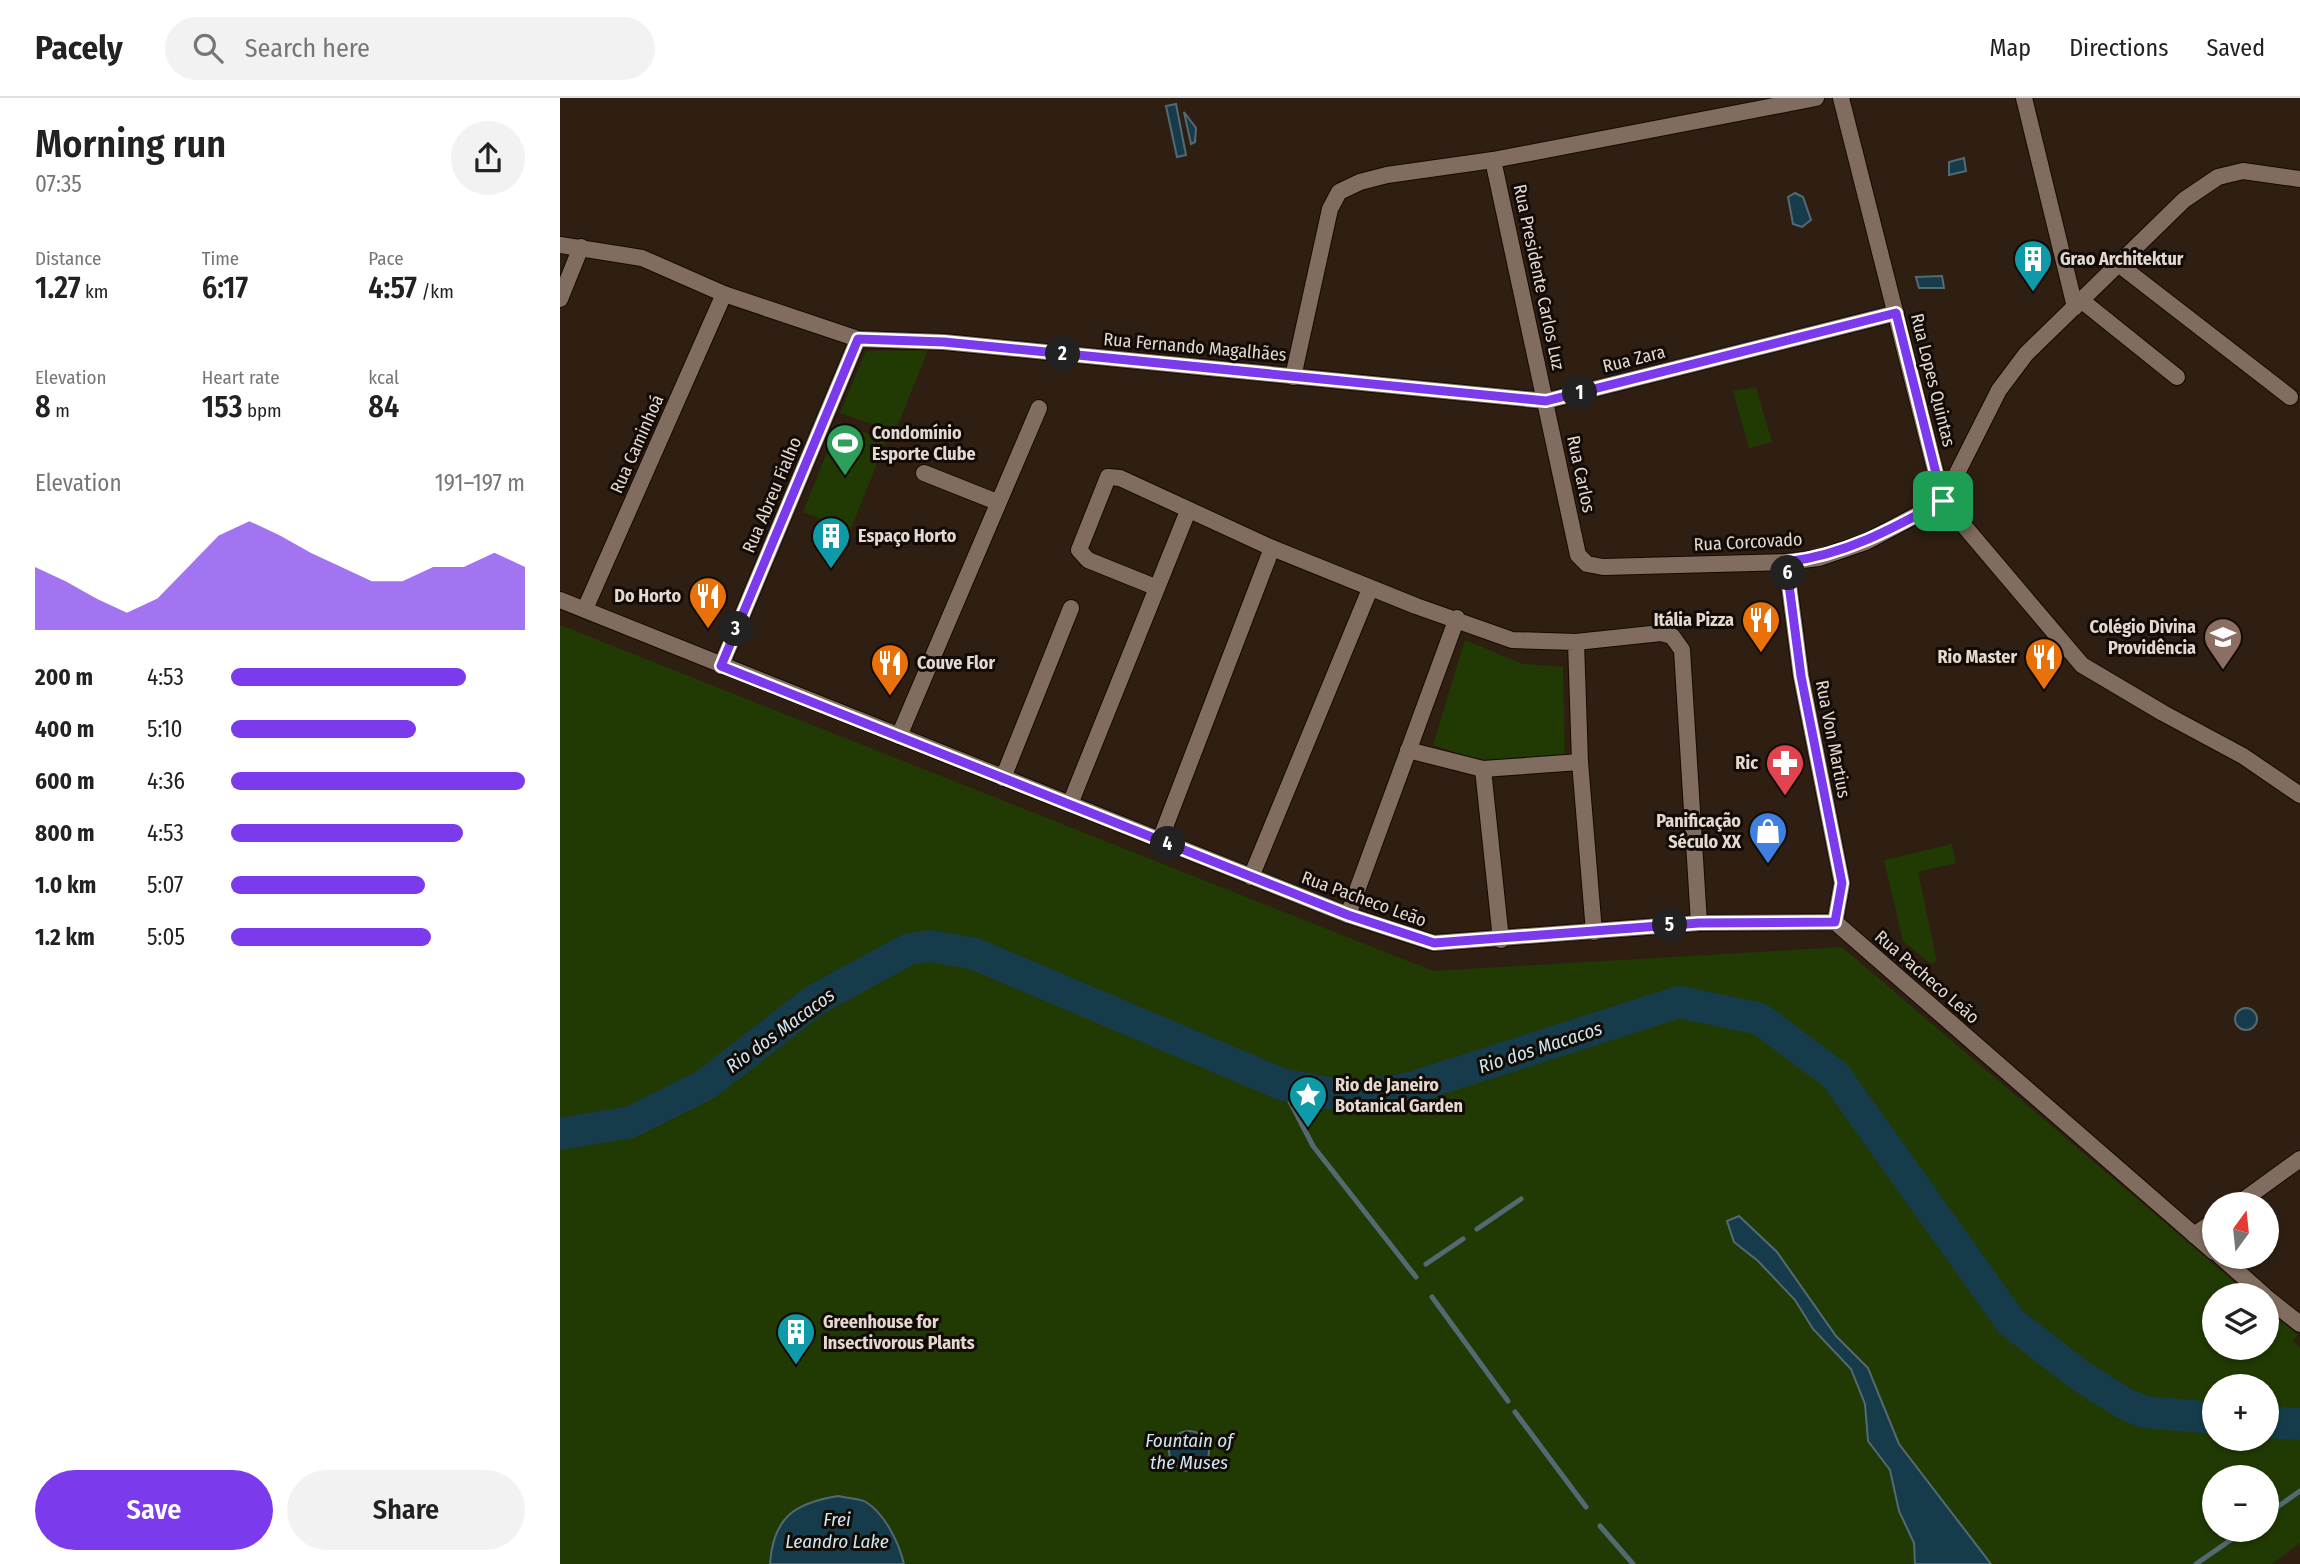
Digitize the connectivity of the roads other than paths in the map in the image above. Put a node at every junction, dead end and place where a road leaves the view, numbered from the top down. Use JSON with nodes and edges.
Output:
{"nodes":[{"id":1,"x":1816,"y":98,"type":"edge"},
{"id":2,"x":1841,"y":98,"type":"edge"},
{"id":3,"x":2024,"y":98,"type":"edge"},
{"id":4,"x":1493,"y":160,"type":"junction"},
{"id":5,"x":2300,"y":179,"type":"edge"},
{"id":6,"x":560,"y":245,"type":"edge"},
{"id":7,"x":581,"y":247,"type":"junction"},
{"id":8,"x":2117,"y":263,"type":"junction"},
{"id":9,"x":724,"y":294,"type":"junction"},
{"id":10,"x":560,"y":299,"type":"edge"},
{"id":11,"x":2078,"y":304,"type":"junction"},
{"id":12,"x":1896,"y":313,"type":"junction"},
{"id":13,"x":858,"y":339,"type":"junction"},
{"id":14,"x":1293,"y":377,"type":"junction"},
{"id":15,"x":2177,"y":377,"type":"dead end"},
{"id":16,"x":2290,"y":397,"type":"dead end"},
{"id":17,"x":1546,"y":401,"type":"junction"},
{"id":18,"x":1038,"y":408,"type":"dead end"},
{"id":19,"x":924,"y":473,"type":"dead end"},
{"id":20,"x":1943,"y":501,"type":"junction"},
{"id":21,"x":997,"y":502,"type":"junction"},
{"id":22,"x":1188,"y":511,"type":"junction"},
{"id":23,"x":1272,"y":548,"type":"junction"},
{"id":24,"x":1578,"y":555,"type":"joint"},
{"id":25,"x":1786,"y":562,"type":"junction"},
{"id":26,"x":1155,"y":587,"type":"junction"},
{"id":27,"x":1370,"y":589,"type":"junction"},
{"id":28,"x":560,"y":600,"type":"edge"},
{"id":29,"x":1071,"y":608,"type":"dead end"},
{"id":30,"x":585,"y":609,"type":"junction"},
{"id":31,"x":1457,"y":618,"type":"junction"},
{"id":32,"x":1576,"y":642,"type":"junction"},
{"id":33,"x":721,"y":666,"type":"junction"},
{"id":34,"x":899,"y":736,"type":"junction"},
{"id":35,"x":1408,"y":750,"type":"junction"},
{"id":36,"x":1580,"y":762,"type":"junction"},
{"id":37,"x":1483,"y":769,"type":"junction"},
{"id":38,"x":1003,"y":778,"type":"junction"},
{"id":39,"x":2300,"y":795,"type":"edge"},
{"id":40,"x":1070,"y":804,"type":"junction"},
{"id":41,"x":1160,"y":840,"type":"junction"},
{"id":42,"x":1251,"y":877,"type":"junction"},
{"id":43,"x":1348,"y":915,"type":"junction"},
{"id":44,"x":1835,"y":922,"type":"junction"},
{"id":45,"x":1699,"y":923,"type":"junction"},
{"id":46,"x":1594,"y":932,"type":"junction"},
{"id":47,"x":1501,"y":940,"type":"junction"},
{"id":48,"x":2300,"y":1160,"type":"edge"},
{"id":49,"x":2255,"y":1192,"type":"edge"},
{"id":50,"x":2202,"y":1229,"type":"edge"},
{"id":51,"x":2194,"y":1235,"type":"junction"},
{"id":52,"x":2202,"y":1242,"type":"edge"},
{"id":53,"x":2235,"y":1269,"type":"edge"},
{"id":54,"x":2250,"y":1283,"type":"edge"},
{"id":55,"x":2279,"y":1307,"type":"edge"},
{"id":56,"x":2300,"y":1324,"type":"edge"}],
"edges":[{"from":1,"to":4,"type":"street","name":"Rua Fernando Magalhães"},
{"from":2,"to":12,"type":"street","name":"Rua Lopes Quintas"},
{"from":3,"to":11,"type":"street"},
{"from":4,"to":14,"type":"street","name":"Rua Fernando Magalhães"},
{"from":4,"to":17,"type":"street","name":"Rua Presidente Carlos Luz"},
{"from":5,"to":8,"type":"street"},
{"from":6,"to":7,"type":"street","name":"Rua Fernando Magalhães"},
{"from":7,"to":9,"type":"street","name":"Rua Fernando Magalhães"},
{"from":7,"to":10,"type":"street"},
{"from":8,"to":11,"type":"street"},
{"from":8,"to":16,"type":"street"},
{"from":9,"to":13,"type":"street","name":"Rua Fernando Magalhães"},
{"from":9,"to":30,"type":"street","name":"Rua Caminhoá"},
{"from":11,"to":15,"type":"street"},
{"from":11,"to":20,"type":"street"},
{"from":12,"to":17,"type":"street","name":"Rua Zara"},
{"from":12,"to":20,"type":"street","name":"Rua Lopes Quintas"},
{"from":13,"to":14,"type":"street","name":"Rua Fernando Magalhães"},
{"from":13,"to":33,"type":"street","name":"Rua Abreu Fialho"},
{"from":14,"to":17,"type":"street","name":"Rua Zara"},
{"from":17,"to":24,"type":"street","name":"Rua Carlos"},
{"from":18,"to":21,"type":"street"},
{"from":19,"to":21,"type":"street"},
{"from":20,"to":25,"type":"street","name":"Rua Corcovado"},
{"from":20,"to":39,"type":"street","name":"Rua Lopes Quintas"},
{"from":21,"to":34,"type":"street"},
{"from":22,"to":23,"type":"street"},
{"from":22,"to":26,"type":"street"},
{"from":22,"to":26,"type":"street"},
{"from":23,"to":27,"type":"street"},
{"from":23,"to":41,"type":"street"},
{"from":24,"to":25,"type":"street","name":"Rua Corcovado"},
{"from":25,"to":44,"type":"street","name":"Rua Von Martius"},
{"from":26,"to":40,"type":"street"},
{"from":27,"to":31,"type":"street"},
{"from":27,"to":42,"type":"street"},
{"from":28,"to":30,"type":"street","name":"Rua Pacheco Leão"},
{"from":29,"to":38,"type":"street"},
{"from":30,"to":33,"type":"street","name":"Rua Pacheco Leão"},
{"from":31,"to":32,"type":"street"},
{"from":31,"to":35,"type":"street"},
{"from":32,"to":36,"type":"street"},
{"from":32,"to":45,"type":"street"},
{"from":33,"to":34,"type":"street","name":"Rua Pacheco Leão"},
{"from":34,"to":38,"type":"street","name":"Rua Pacheco Leão"},
{"from":35,"to":37,"type":"street"},
{"from":35,"to":43,"type":"street"},
{"from":36,"to":37,"type":"street"},
{"from":36,"to":46,"type":"street"},
{"from":37,"to":47,"type":"street"},
{"from":38,"to":40,"type":"street","name":"Rua Pacheco Leão"},
{"from":40,"to":41,"type":"street","name":"Rua Pacheco Leão"},
{"from":41,"to":42,"type":"street","name":"Rua Pacheco Leão"},
{"from":42,"to":43,"type":"street","name":"Rua Pacheco Leão"},
{"from":43,"to":47,"type":"street","name":"Rua Pacheco Leão"},
{"from":44,"to":45,"type":"street","name":"Rua Pacheco Leão"},
{"from":44,"to":51,"type":"street","name":"Rua Pacheco Leão"},
{"from":45,"to":46,"type":"street","name":"Rua Pacheco Leão"},
{"from":46,"to":47,"type":"street","name":"Rua Pacheco Leão"},
{"from":48,"to":49,"type":"street"},
{"from":50,"to":51,"type":"street"},
{"from":51,"to":52,"type":"street","name":"Rua Pacheco Leão"},
{"from":53,"to":54,"type":"street"},
{"from":55,"to":56,"type":"street"}]}
